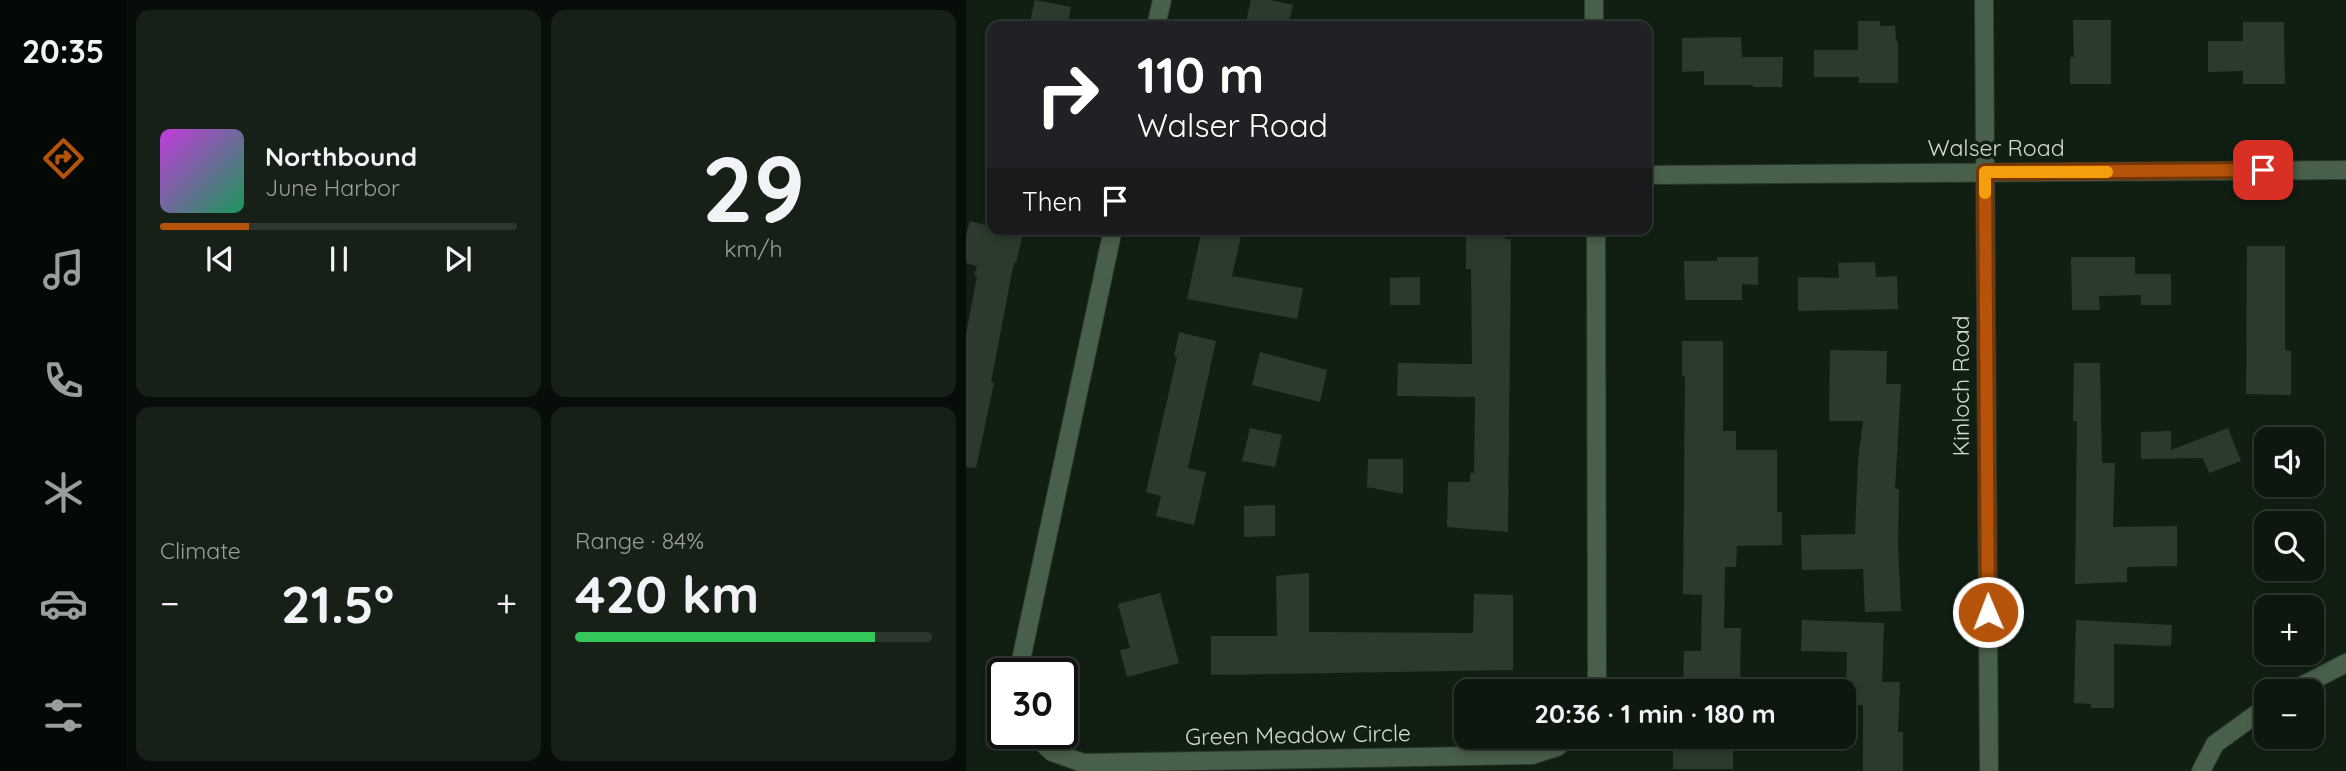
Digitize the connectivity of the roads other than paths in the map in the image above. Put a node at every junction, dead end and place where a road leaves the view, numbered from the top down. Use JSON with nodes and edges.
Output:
{"nodes":[{"id":1,"x":1162,"y":0,"type":"edge"},
{"id":2,"x":1594,"y":0,"type":"edge"},
{"id":3,"x":1984,"y":0,"type":"edge"},
{"id":4,"x":1157,"y":21,"type":"edge"},
{"id":5,"x":1594,"y":21,"type":"edge"},
{"id":6,"x":2346,"y":170,"type":"edge"},
{"id":7,"x":1985,"y":172,"type":"junction"},
{"id":8,"x":1652,"y":175,"type":"edge"},
{"id":9,"x":1112,"y":235,"type":"edge"},
{"id":10,"x":1596,"y":235,"type":"edge"},
{"id":11,"x":1021,"y":658,"type":"edge"},
{"id":12,"x":2346,"y":663,"type":"edge"},
{"id":13,"x":1597,"y":679,"type":"edge"},
{"id":14,"x":2315,"y":679,"type":"edge"},
{"id":15,"x":2254,"y":716,"type":"edge"},
{"id":16,"x":1049,"y":749,"type":"edge"},
{"id":17,"x":1550,"y":749,"type":"edge"},
{"id":18,"x":1989,"y":771,"type":"edge"},
{"id":19,"x":2201,"y":771,"type":"edge"}],
"edges":[{"from":1,"to":4,"type":"street"},
{"from":2,"to":5,"type":"street"},
{"from":3,"to":7,"type":"street","name":"Kinloch Road"},
{"from":6,"to":7,"type":"street","name":"Walser Road"},
{"from":7,"to":8,"type":"street","name":"Walser Road"},
{"from":7,"to":18,"type":"street","name":"Kinloch Road"},
{"from":9,"to":11,"type":"street"},
{"from":10,"to":13,"type":"street"},
{"from":12,"to":14,"type":"street"},
{"from":15,"to":19,"type":"street"},
{"from":16,"to":17,"type":"street","name":"Green Meadow Circle"}]}
